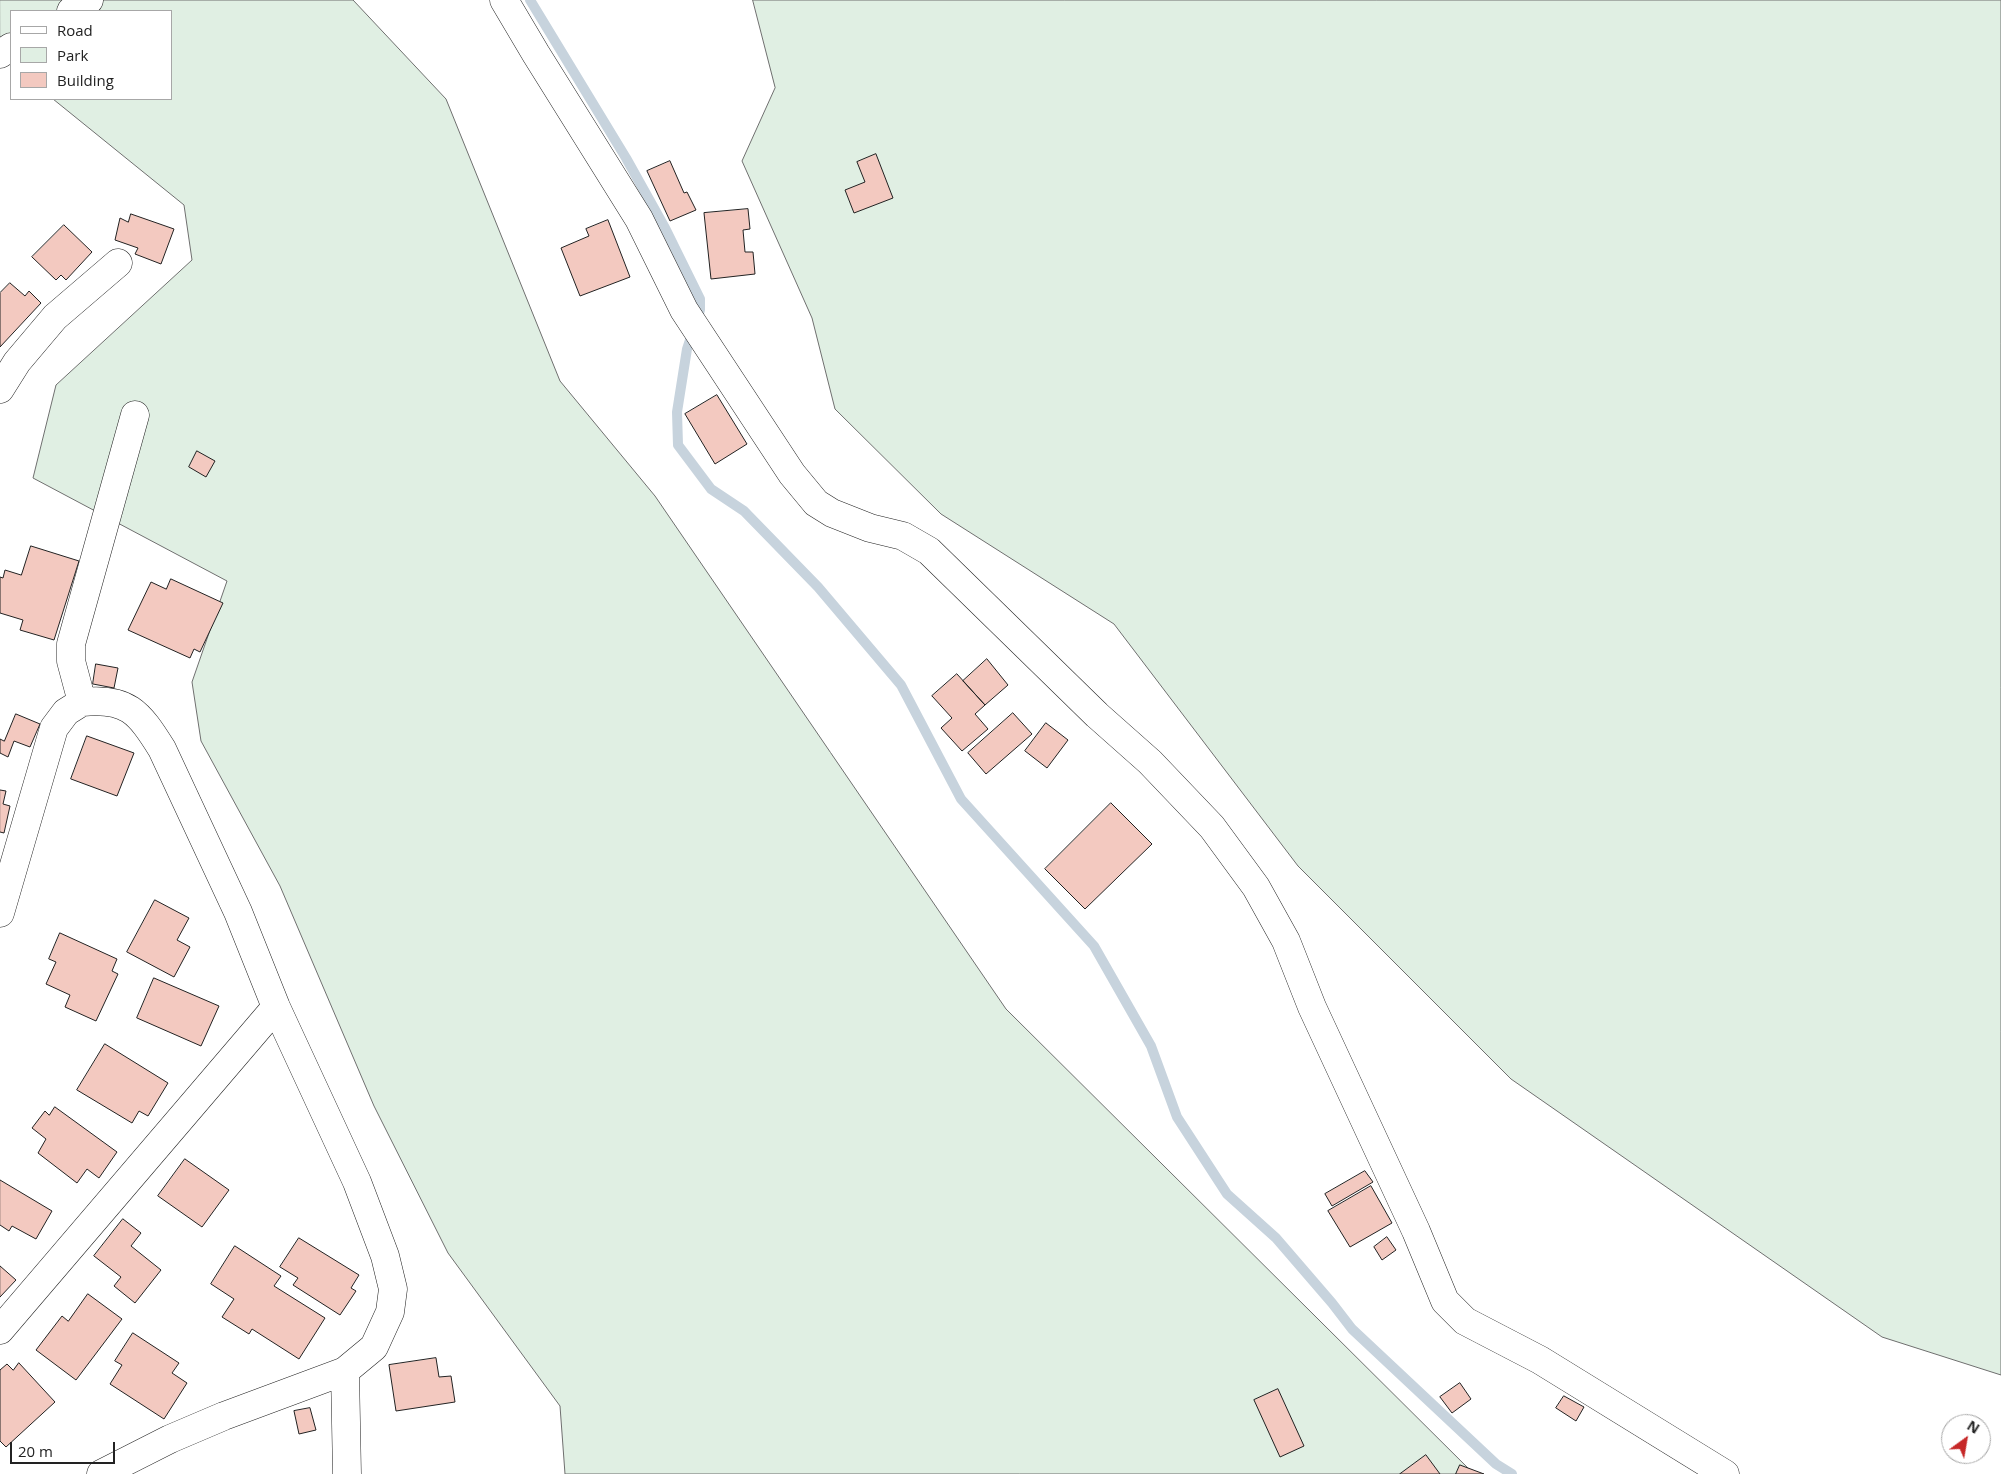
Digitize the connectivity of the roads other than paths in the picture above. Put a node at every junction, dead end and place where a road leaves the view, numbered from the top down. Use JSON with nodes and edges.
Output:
{"nodes":[{"id":1,"x":89,"y":0,"type":"edge"},
{"id":2,"x":504,"y":0,"type":"edge"},
{"id":3,"x":73,"y":10,"type":"edge"},
{"id":4,"x":118,"y":262,"type":"dead end"},
{"id":5,"x":0,"y":389,"type":"edge"},
{"id":6,"x":135,"y":415,"type":"dead end"},
{"id":7,"x":82,"y":702,"type":"junction"},
{"id":8,"x":0,"y":913,"type":"edge"},
{"id":9,"x":276,"y":1007,"type":"junction"},
{"id":10,"x":0,"y":1330,"type":"edge"},
{"id":11,"x":345,"y":1371,"type":"junction"},
{"id":12,"x":101,"y":1474,"type":"edge"},
{"id":13,"x":347,"y":1474,"type":"edge"},
{"id":14,"x":1725,"y":1474,"type":"edge"}],
"edges":[{"from":1,"to":3,"type":"street"},
{"from":2,"to":14,"type":"street"},
{"from":4,"to":5,"type":"street"},
{"from":6,"to":7,"type":"street"},
{"from":7,"to":8,"type":"street"},
{"from":7,"to":9,"type":"street"},
{"from":9,"to":10,"type":"street"},
{"from":9,"to":11,"type":"street"},
{"from":11,"to":12,"type":"street"},
{"from":11,"to":13,"type":"street"}]}
